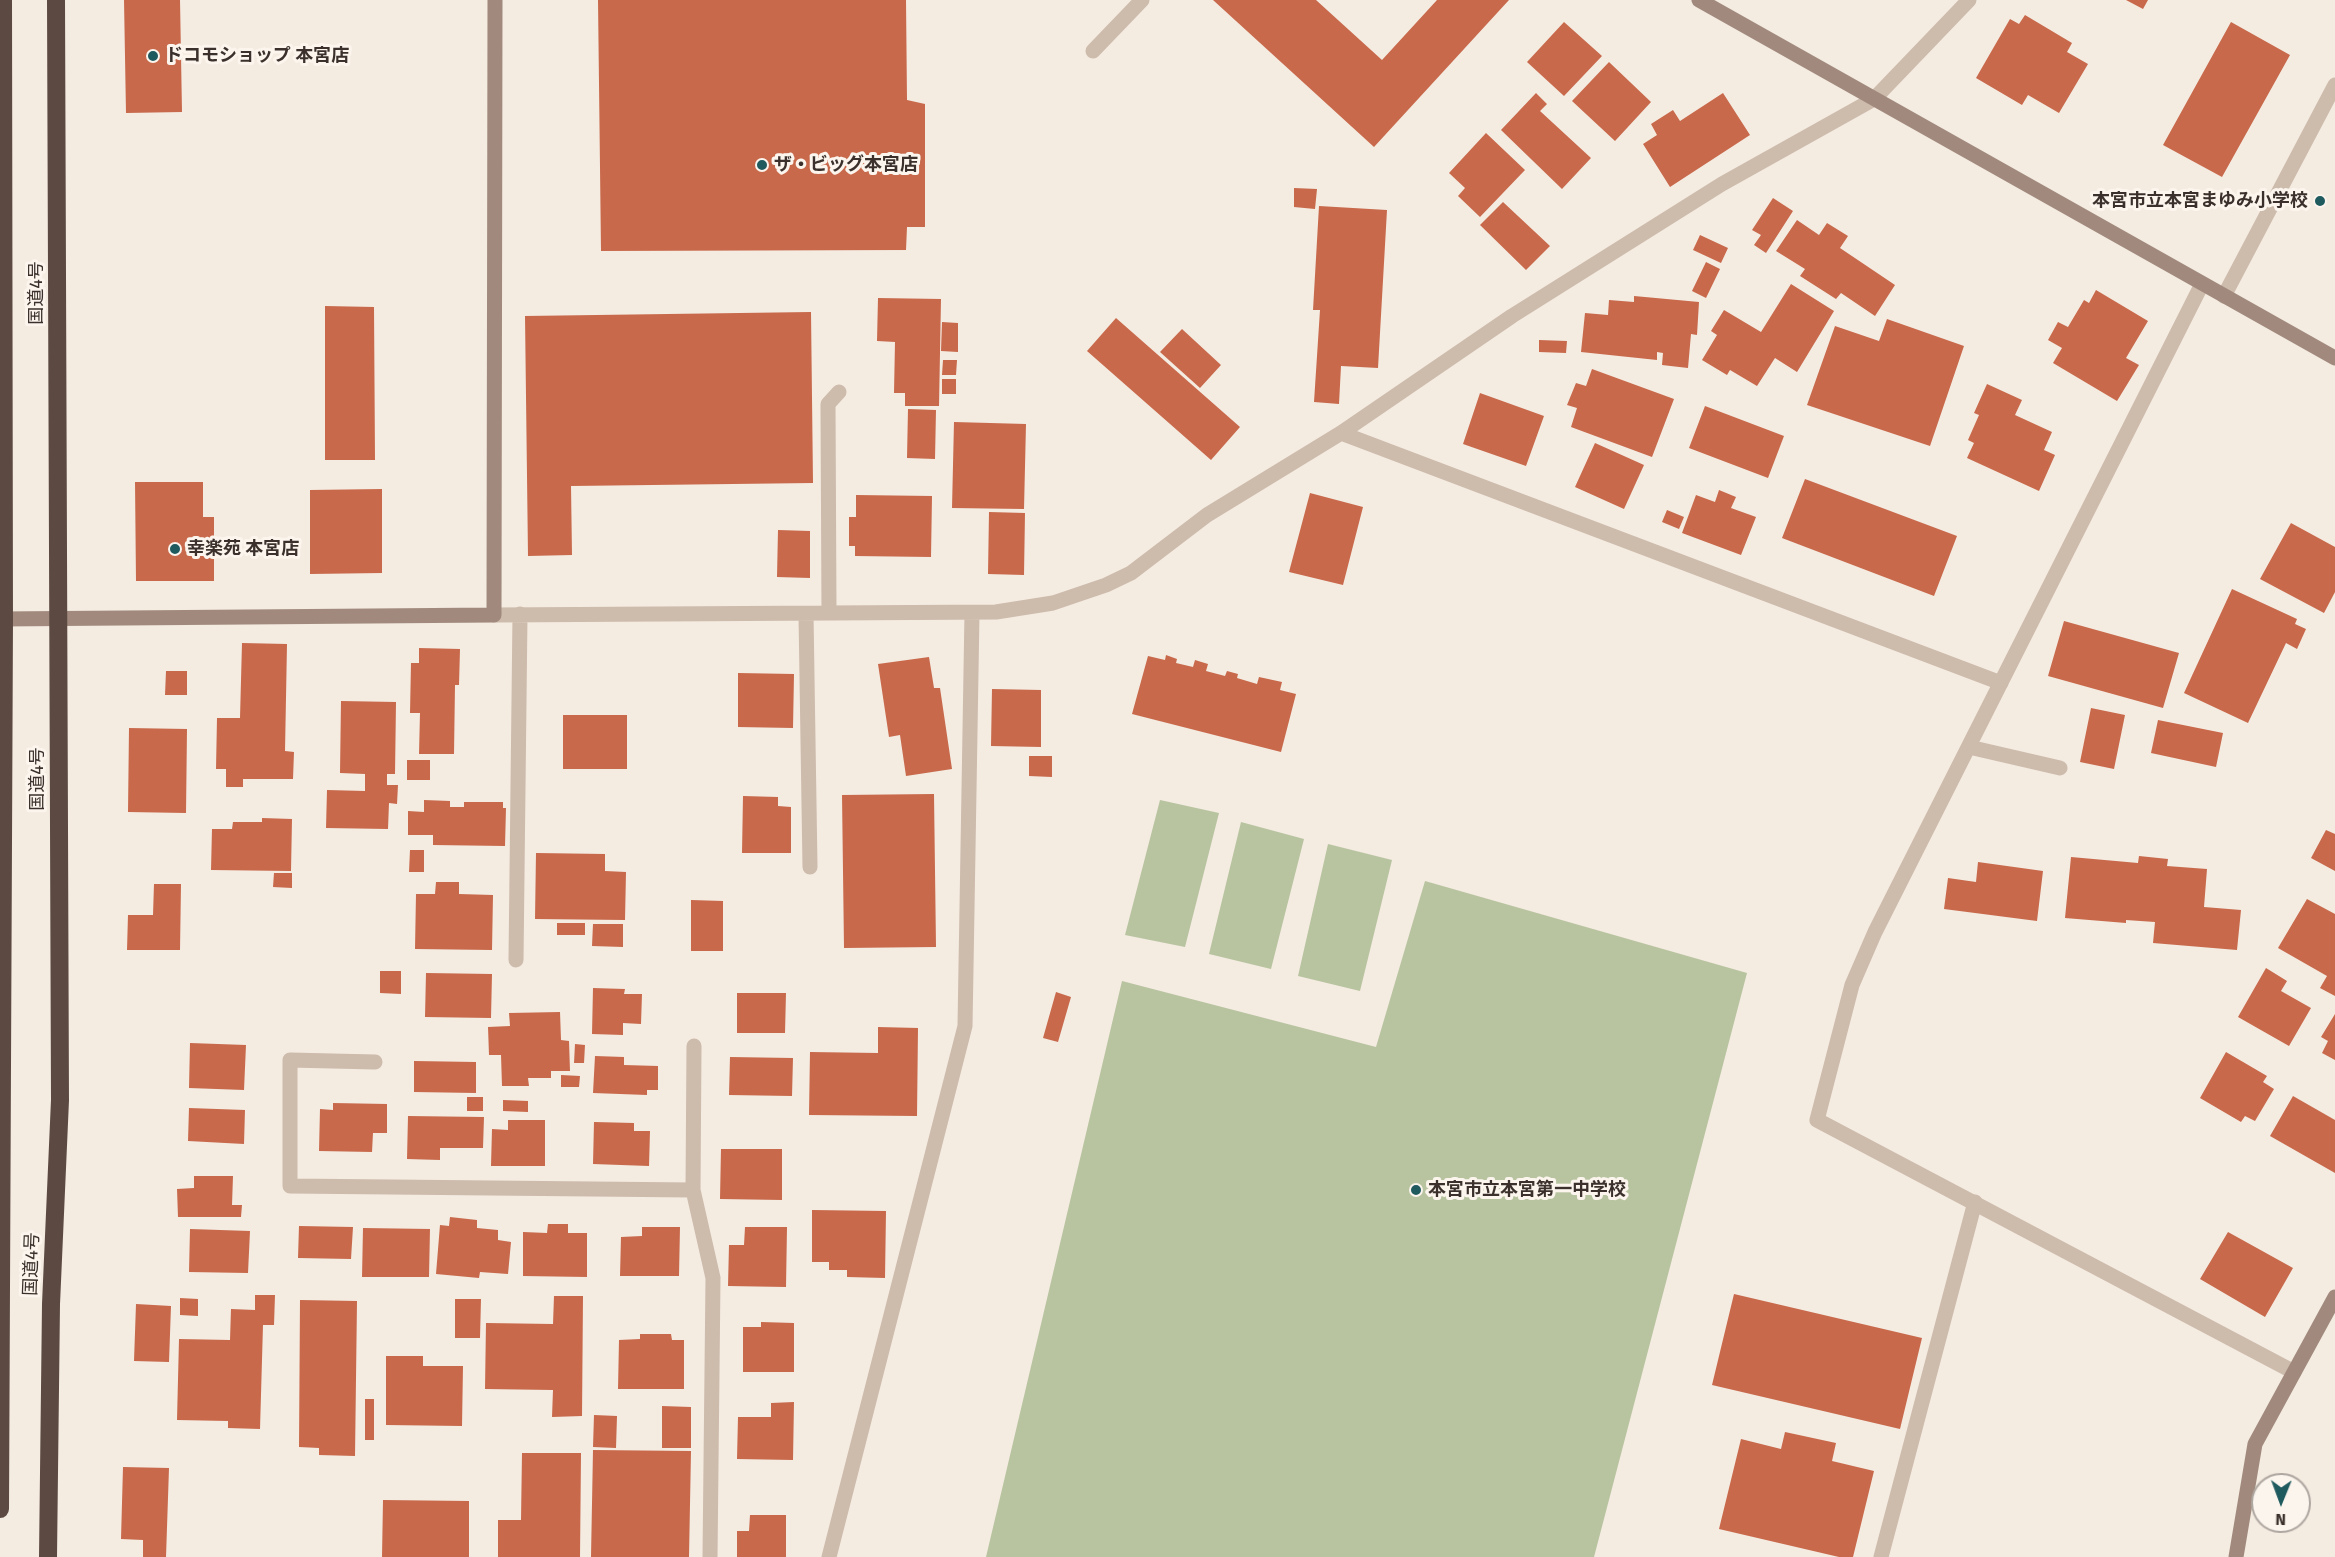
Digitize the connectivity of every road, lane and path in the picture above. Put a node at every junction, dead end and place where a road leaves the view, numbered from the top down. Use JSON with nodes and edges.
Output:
{"nodes":[{"id":1,"x":3,"y":0,"type":"edge"},
{"id":2,"x":56,"y":0,"type":"edge"},
{"id":3,"x":495,"y":0,"type":"edge"},
{"id":4,"x":1142,"y":0,"type":"edge"},
{"id":5,"x":1699,"y":0,"type":"edge"},
{"id":6,"x":1969,"y":0,"type":"edge"},
{"id":7,"x":1093,"y":51,"type":"dead end"},
{"id":8,"x":2335,"y":85,"type":"edge"},
{"id":9,"x":1874,"y":99,"type":"junction"},
{"id":10,"x":1,"y":155,"type":"edge"},
{"id":11,"x":2202,"y":284,"type":"junction"},
{"id":12,"x":2224,"y":296,"type":"junction"},
{"id":13,"x":2335,"y":358,"type":"edge"},
{"id":14,"x":839,"y":392,"type":"dead end"},
{"id":15,"x":1341,"y":434,"type":"junction"},
{"id":16,"x":829,"y":613,"type":"junction"},
{"id":17,"x":972,"y":613,"type":"junction"},
{"id":18,"x":520,"y":614,"type":"junction"},
{"id":19,"x":806,"y":614,"type":"junction"},
{"id":20,"x":494,"y":615,"type":"junction"},
{"id":21,"x":58,"y":618,"type":"junction"},
{"id":22,"x":2,"y":619,"type":"edge"},
{"id":23,"x":2001,"y":683,"type":"junction"},
{"id":24,"x":1969,"y":747,"type":"junction"},
{"id":25,"x":2060,"y":768,"type":"dead end"},
{"id":26,"x":810,"y":867,"type":"dead end"},
{"id":27,"x":516,"y":960,"type":"dead end"},
{"id":28,"x":694,"y":1046,"type":"dead end"},
{"id":29,"x":375,"y":1062,"type":"dead end"},
{"id":30,"x":693,"y":1190,"type":"junction"},
{"id":31,"x":1975,"y":1202,"type":"junction"},
{"id":32,"x":2335,"y":1297,"type":"edge"},
{"id":33,"x":2294,"y":1372,"type":"junction"},
{"id":34,"x":0,"y":1509,"type":"edge"},
{"id":35,"x":48,"y":1557,"type":"edge"},
{"id":36,"x":710,"y":1557,"type":"edge"},
{"id":37,"x":829,"y":1557,"type":"edge"},
{"id":38,"x":1881,"y":1557,"type":"edge"},
{"id":39,"x":2236,"y":1557,"type":"edge"}],
"edges":[{"from":1,"to":10,"type":"highway","name":"国道4号"},
{"from":2,"to":21,"type":"highway","name":"国道4号"},
{"from":3,"to":20,"type":"street"},
{"from":4,"to":7,"type":"street"},
{"from":5,"to":9,"type":"street"},
{"from":6,"to":9,"type":"street"},
{"from":8,"to":12,"type":"street"},
{"from":9,"to":11,"type":"street"},
{"from":9,"to":15,"type":"street"},
{"from":10,"to":22,"type":"highway","name":"国道4号"},
{"from":11,"to":12,"type":"street"},
{"from":11,"to":23,"type":"street"},
{"from":12,"to":13,"type":"street"},
{"from":14,"to":16,"type":"street"},
{"from":15,"to":17,"type":"street"},
{"from":15,"to":23,"type":"street"},
{"from":16,"to":17,"type":"street"},
{"from":16,"to":19,"type":"street"},
{"from":17,"to":37,"type":"street"},
{"from":18,"to":19,"type":"street"},
{"from":18,"to":20,"type":"street"},
{"from":18,"to":27,"type":"street"},
{"from":19,"to":26,"type":"street"},
{"from":20,"to":21,"type":"street"},
{"from":21,"to":22,"type":"street"},
{"from":21,"to":35,"type":"highway","name":"国道4号"},
{"from":22,"to":34,"type":"highway","name":"国道4号"},
{"from":23,"to":24,"type":"street"},
{"from":24,"to":25,"type":"street"},
{"from":24,"to":31,"type":"street"},
{"from":28,"to":30,"type":"street"},
{"from":29,"to":30,"type":"street"},
{"from":30,"to":36,"type":"street"},
{"from":31,"to":33,"type":"street"},
{"from":31,"to":38,"type":"street"},
{"from":32,"to":33,"type":"street"},
{"from":33,"to":39,"type":"street"}]}
